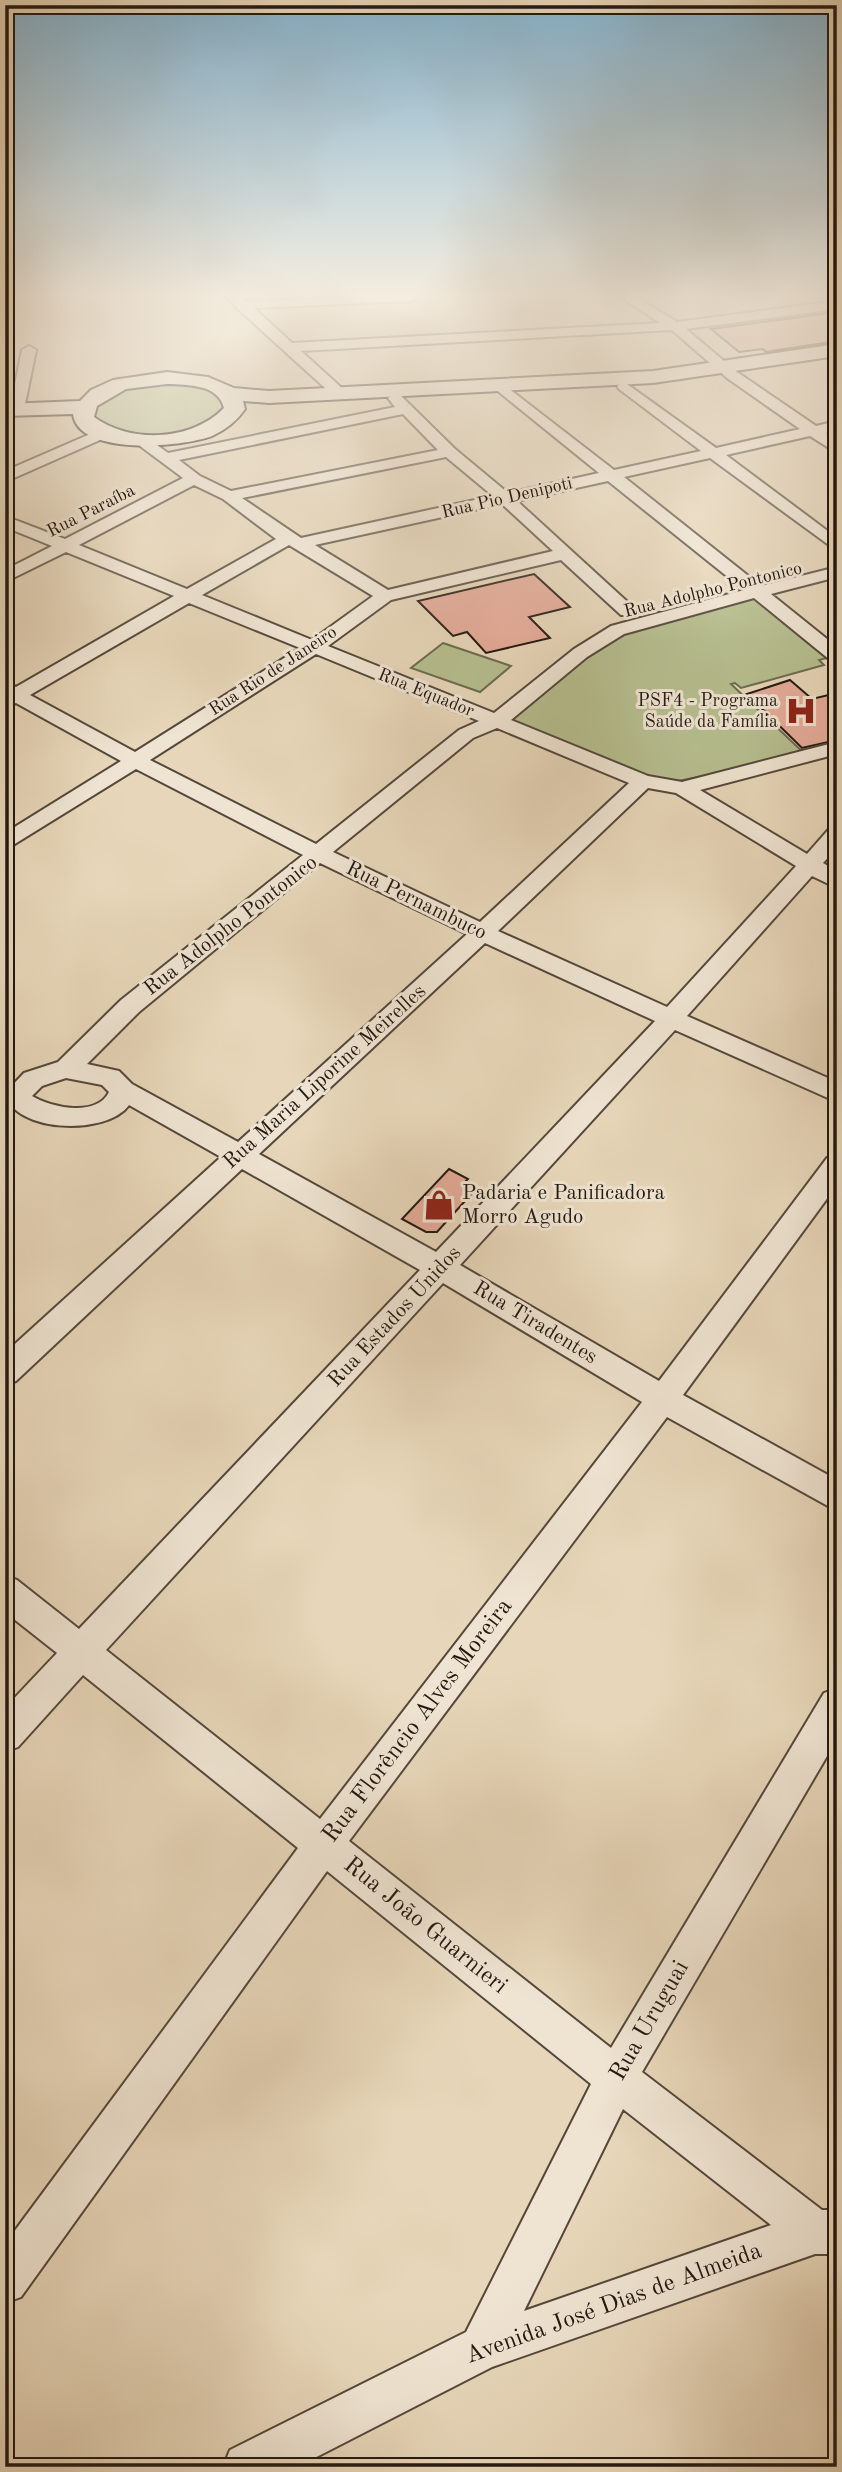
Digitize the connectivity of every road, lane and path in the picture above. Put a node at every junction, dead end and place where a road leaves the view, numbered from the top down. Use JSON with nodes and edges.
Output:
{"nodes":[{"id":1,"x":226,"y":412,"type":"edge"},
{"id":2,"x":361,"y":412,"type":"edge"},
{"id":3,"x":410,"y":412,"type":"edge"},
{"id":4,"x":534,"y":412,"type":"edge"},
{"id":5,"x":659,"y":412,"type":"edge"},
{"id":6,"x":784,"y":412,"type":"edge"},
{"id":7,"x":9,"y":413,"type":"edge"},
{"id":8,"x":85,"y":413,"type":"joint"},
{"id":9,"x":837,"y":426,"type":"edge"},
{"id":10,"x":811,"y":432,"type":"junction"},
{"id":11,"x":104,"y":433,"type":"junction"},
{"id":12,"x":141,"y":440,"type":"junction"},
{"id":13,"x":837,"y":448,"type":"edge"},
{"id":14,"x":449,"y":452,"type":"junction"},
{"id":15,"x":713,"y":453,"type":"junction"},
{"id":16,"x":166,"y":458,"type":"junction"},
{"id":17,"x":610,"y":475,"type":"junction"},
{"id":18,"x":5,"y":477,"type":"edge"},
{"id":19,"x":194,"y":480,"type":"junction"},
{"id":20,"x":229,"y":496,"type":"junction"},
{"id":21,"x":506,"y":499,"type":"junction"},
{"id":22,"x":5,"y":521,"type":"edge"},
{"id":23,"x":293,"y":541,"type":"junction"},
{"id":24,"x":68,"y":545,"type":"junction"},
{"id":25,"x":837,"y":546,"type":"edge"},
{"id":26,"x":564,"y":554,"type":"junction"},
{"id":27,"x":837,"y":559,"type":"edge"},
{"id":28,"x":837,"y":572,"type":"edge"},
{"id":29,"x":5,"y":577,"type":"edge"},
{"id":30,"x":751,"y":586,"type":"junction"},
{"id":31,"x":189,"y":596,"type":"junction"},
{"id":32,"x":385,"y":596,"type":"junction"},
{"id":33,"x":627,"y":611,"type":"junction"},
{"id":34,"x":314,"y":647,"type":"junction"},
{"id":35,"x":837,"y":656,"type":"edge"},
{"id":36,"x":520,"y":679,"type":"dead end"},
{"id":37,"x":9,"y":695,"type":"edge"},
{"id":38,"x":500,"y":695,"type":"dead end"},
{"id":39,"x":496,"y":721,"type":"junction"},
{"id":40,"x":471,"y":724,"type":"junction"},
{"id":41,"x":837,"y":748,"type":"edge"},
{"id":42,"x":135,"y":760,"type":"junction"},
{"id":43,"x":643,"y":781,"type":"junction"},
{"id":44,"x":682,"y":788,"type":"junction"},
{"id":45,"x":837,"y":834,"type":"edge"},
{"id":46,"x":5,"y":843,"type":"edge"},
{"id":47,"x":320,"y":855,"type":"junction"},
{"id":48,"x":810,"y":865,"type":"junction"},
{"id":49,"x":837,"y":881,"type":"edge"},
{"id":50,"x":483,"y":934,"type":"junction"},
{"id":51,"x":671,"y":1020,"type":"junction"},
{"id":52,"x":66,"y":1069,"type":"junction"},
{"id":53,"x":11,"y":1087,"type":"edge"},
{"id":54,"x":123,"y":1090,"type":"junction"},
{"id":55,"x":837,"y":1093,"type":"edge"},
{"id":56,"x":238,"y":1154,"type":"junction"},
{"id":57,"x":837,"y":1165,"type":"edge"},
{"id":58,"x":441,"y":1268,"type":"junction"},
{"id":59,"x":5,"y":1371,"type":"edge"},
{"id":60,"x":663,"y":1399,"type":"junction"},
{"id":61,"x":837,"y":1497,"type":"edge"},
{"id":62,"x":5,"y":1591,"type":"edge"},
{"id":63,"x":81,"y":1651,"type":"junction"},
{"id":64,"x":837,"y":1704,"type":"edge"},
{"id":65,"x":5,"y":1734,"type":"edge"},
{"id":66,"x":323,"y":1844,"type":"junction"},
{"id":67,"x":616,"y":2078,"type":"junction"},
{"id":68,"x":826,"y":2232,"type":"edge"},
{"id":69,"x":5,"y":2281,"type":"edge"},
{"id":70,"x":482,"y":2348,"type":"junction"},
{"id":71,"x":247,"y":2467,"type":"edge"}],
"edges":[{"from":1,"to":12,"type":"main road"},
{"from":2,"to":16,"type":"street"},
{"from":3,"to":14,"type":"street"},
{"from":4,"to":17,"type":"street"},
{"from":5,"to":15,"type":"street"},
{"from":6,"to":10,"type":"street"},
{"from":7,"to":8,"type":"main road"},
{"from":8,"to":11,"type":"main road"},
{"from":9,"to":10,"type":"street","name":"Rua Pio Denipoti"},
{"from":10,"to":13,"type":"street"},
{"from":10,"to":15,"type":"street","name":"Rua Pio Denipoti"},
{"from":11,"to":12,"type":"main road"},
{"from":11,"to":18,"type":"street"},
{"from":12,"to":16,"type":"street"},
{"from":14,"to":20,"type":"street"},
{"from":14,"to":21,"type":"street"},
{"from":15,"to":17,"type":"street","name":"Rua Pio Denipoti"},
{"from":15,"to":25,"type":"street"},
{"from":16,"to":19,"type":"street"},
{"from":17,"to":21,"type":"street","name":"Rua Pio Denipoti"},
{"from":17,"to":30,"type":"street"},
{"from":19,"to":20,"type":"street"},
{"from":19,"to":24,"type":"street","name":"Rua Paraíba"},
{"from":20,"to":23,"type":"street"},
{"from":21,"to":23,"type":"street","name":"Rua Pio Denipoti"},
{"from":21,"to":26,"type":"street"},
{"from":22,"to":24,"type":"street","name":"Rua Equador"},
{"from":23,"to":31,"type":"street","name":"Rua Pio Denipoti"},
{"from":23,"to":32,"type":"street"},
{"from":24,"to":29,"type":"street","name":"Rua Paraíba"},
{"from":24,"to":31,"type":"street","name":"Rua Equador"},
{"from":26,"to":32,"type":"street","name":"Rua Rio de Janeiro"},
{"from":26,"to":33,"type":"street"},
{"from":27,"to":30,"type":"street","name":"Rua Adolpho Pontonico"},
{"from":28,"to":30,"type":"street","name":"Rua Adolpho Pontonico"},
{"from":30,"to":33,"type":"street","name":"Rua Adolpho Pontonico"},
{"from":30,"to":35,"type":"street"},
{"from":30,"to":39,"type":"street","name":"Rua Adolpho Pontonico"},
{"from":31,"to":34,"type":"street","name":"Rua Equador"},
{"from":31,"to":37,"type":"street","name":"Rua Pio Denipoti"},
{"from":32,"to":34,"type":"street","name":"Rua Rio de Janeiro"},
{"from":33,"to":36,"type":"street","name":"Rua Adolpho Pontonico"},
{"from":34,"to":40,"type":"street","name":"Rua Equador"},
{"from":34,"to":42,"type":"street","name":"Rua Rio de Janeiro"},
{"from":37,"to":42,"type":"street","name":"Rua Pernambuco"},
{"from":38,"to":40,"type":"street","name":"Rua Adolpho Pontonico"},
{"from":39,"to":40,"type":"street","name":"Rua Adolpho Pontonico"},
{"from":39,"to":43,"type":"street","name":"Rua Equador"},
{"from":40,"to":47,"type":"street","name":"Rua Adolpho Pontonico"},
{"from":41,"to":44,"type":"street"},
{"from":42,"to":46,"type":"street","name":"Rua Rio de Janeiro"},
{"from":42,"to":47,"type":"street","name":"Rua Pernambuco"},
{"from":43,"to":44,"type":"street","name":"Rua Equador"},
{"from":43,"to":50,"type":"street","name":"Rua Maria Liporine Meirelles"},
{"from":44,"to":48,"type":"street","name":"Rua Equador"},
{"from":45,"to":48,"type":"street","name":"Rua Estados Unidos"},
{"from":47,"to":50,"type":"street","name":"Rua Pernambuco"},
{"from":47,"to":52,"type":"street","name":"Rua Adolpho Pontonico"},
{"from":48,"to":49,"type":"street","name":"Rua Equador"},
{"from":48,"to":51,"type":"street","name":"Rua Estados Unidos"},
{"from":50,"to":51,"type":"street","name":"Rua Pernambuco"},
{"from":50,"to":56,"type":"street","name":"Rua Maria Liporine Meirelles"},
{"from":51,"to":55,"type":"street","name":"Rua Pernambuco"},
{"from":51,"to":58,"type":"street","name":"Rua Estados Unidos"},
{"from":52,"to":53,"type":"street"},
{"from":52,"to":54,"type":"street","name":"Rua Tiradentes"},
{"from":53,"to":54,"type":"street"},
{"from":54,"to":56,"type":"street","name":"Rua Tiradentes"},
{"from":56,"to":58,"type":"street","name":"Rua Tiradentes"},
{"from":56,"to":59,"type":"street","name":"Rua Maria Liporine Meirelles"},
{"from":57,"to":60,"type":"street","name":"Rua Florêncio Alves Moreira"},
{"from":58,"to":60,"type":"street","name":"Rua Tiradentes"},
{"from":58,"to":63,"type":"street","name":"Rua Estados Unidos"},
{"from":60,"to":61,"type":"street","name":"Rua Tiradentes"},
{"from":60,"to":66,"type":"street","name":"Rua Florêncio Alves Moreira"},
{"from":62,"to":63,"type":"street","name":"Rua João Guarnieri"},
{"from":63,"to":65,"type":"street","name":"Rua Estados Unidos"},
{"from":63,"to":66,"type":"street","name":"Rua João Guarnieri"},
{"from":64,"to":67,"type":"street","name":"Rua Uruguai"},
{"from":66,"to":67,"type":"street","name":"Rua João Guarnieri"},
{"from":66,"to":69,"type":"street","name":"Rua Florêncio Alves Moreira"},
{"from":67,"to":68,"type":"street","name":"Rua João Guarnieri"},
{"from":67,"to":70,"type":"street","name":"Rua Uruguai"},
{"from":68,"to":70,"type":"street","name":"Avenida José Dias de Almeida"},
{"from":70,"to":71,"type":"street","name":"Avenida José Dias de Almeida"}]}
